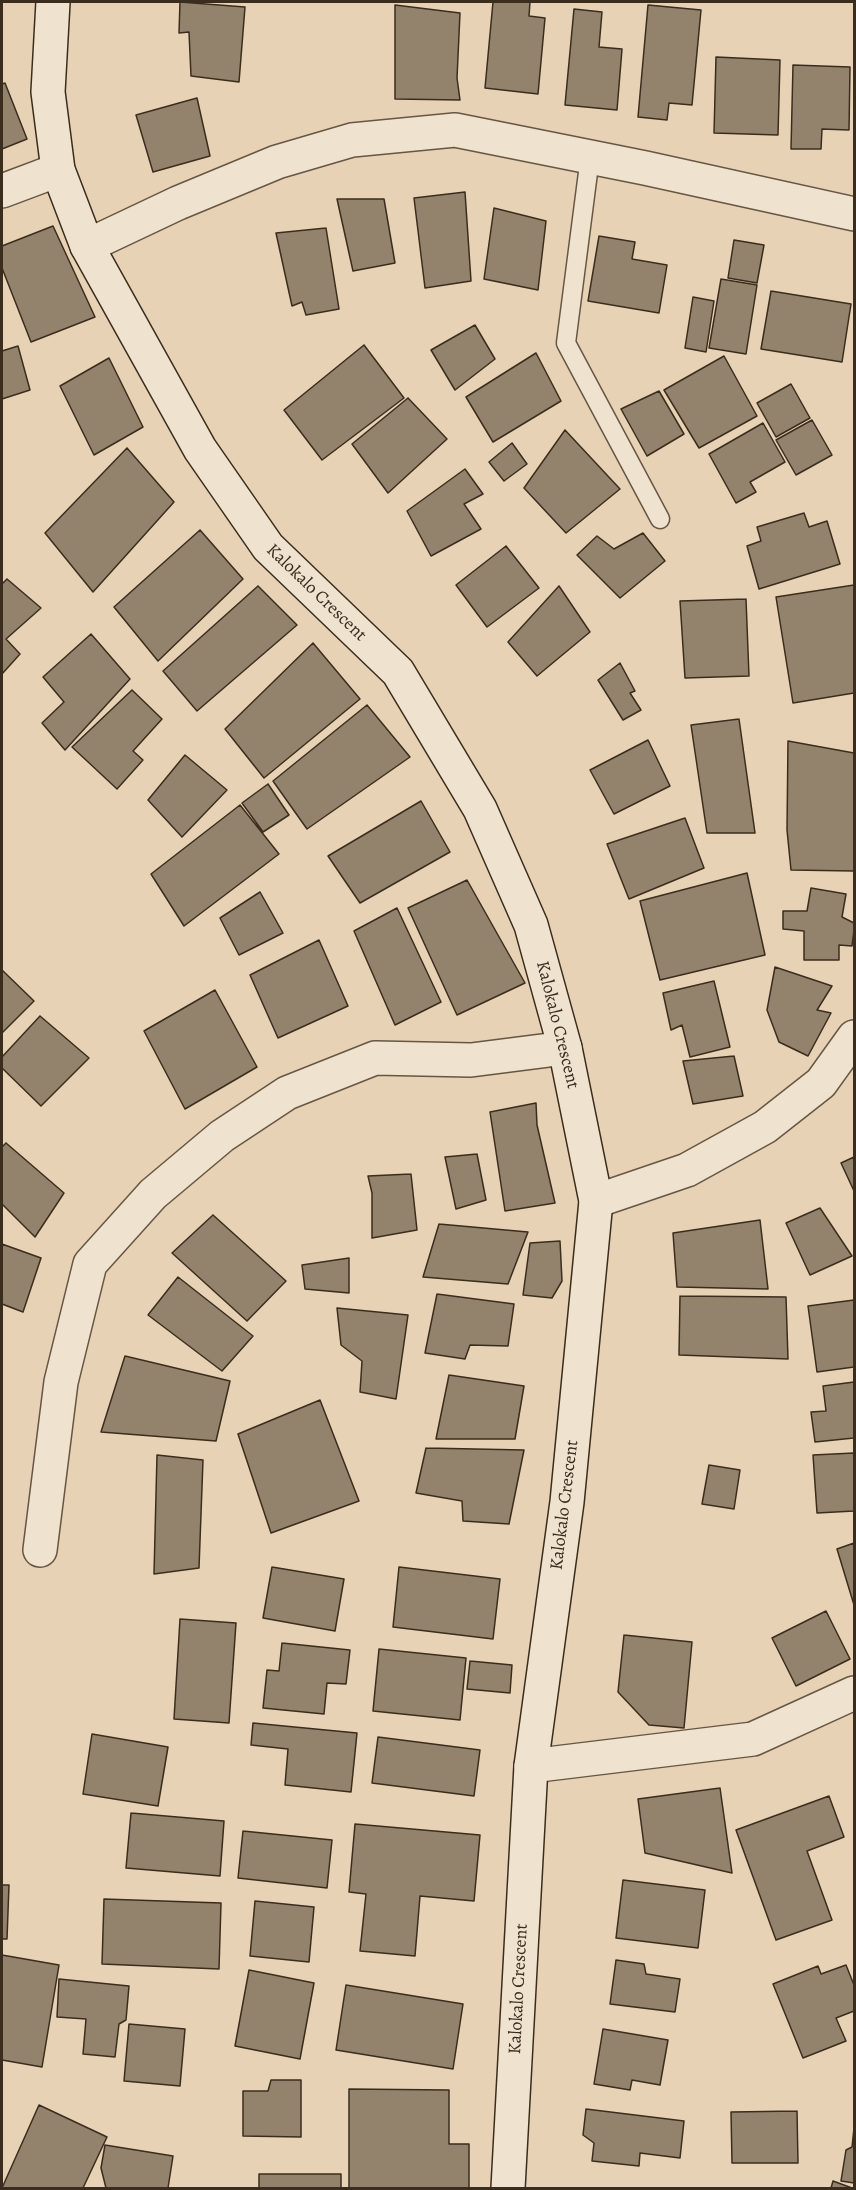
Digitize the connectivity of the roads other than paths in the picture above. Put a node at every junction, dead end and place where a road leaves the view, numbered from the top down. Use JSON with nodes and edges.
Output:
{"nodes":[{"id":1,"x":53,"y":2,"type":"edge"},
{"id":2,"x":590,"y":157,"type":"junction"},
{"id":3,"x":58,"y":170,"type":"junction"},
{"id":4,"x":2,"y":191,"type":"edge"},
{"id":5,"x":855,"y":214,"type":"edge"},
{"id":6,"x":87,"y":246,"type":"junction"},
{"id":7,"x":660,"y":519,"type":"dead end"},
{"id":8,"x":566,"y":1048,"type":"junction"},
{"id":9,"x":849,"y":1052,"type":"edge"},
{"id":10,"x":596,"y":1201,"type":"junction"},
{"id":11,"x":40,"y":1550,"type":"dead end"},
{"id":12,"x":855,"y":1693,"type":"edge"},
{"id":13,"x":531,"y":1766,"type":"junction"},
{"id":14,"x":508,"y":2188,"type":"edge"}],
"edges":[{"from":1,"to":3,"type":"street","name":"Kalokalo Crescent"},
{"from":2,"to":5,"type":"street"},
{"from":2,"to":6,"type":"street"},
{"from":2,"to":7,"type":"lane"},
{"from":3,"to":4,"type":"street"},
{"from":3,"to":6,"type":"street","name":"Kalokalo Crescent"},
{"from":6,"to":8,"type":"street","name":"Kalokalo Crescent"},
{"from":8,"to":10,"type":"street","name":"Kalokalo Crescent"},
{"from":8,"to":11,"type":"street"},
{"from":9,"to":10,"type":"street"},
{"from":10,"to":13,"type":"street","name":"Kalokalo Crescent"},
{"from":12,"to":13,"type":"street"},
{"from":13,"to":14,"type":"street","name":"Kalokalo Crescent"}]}
